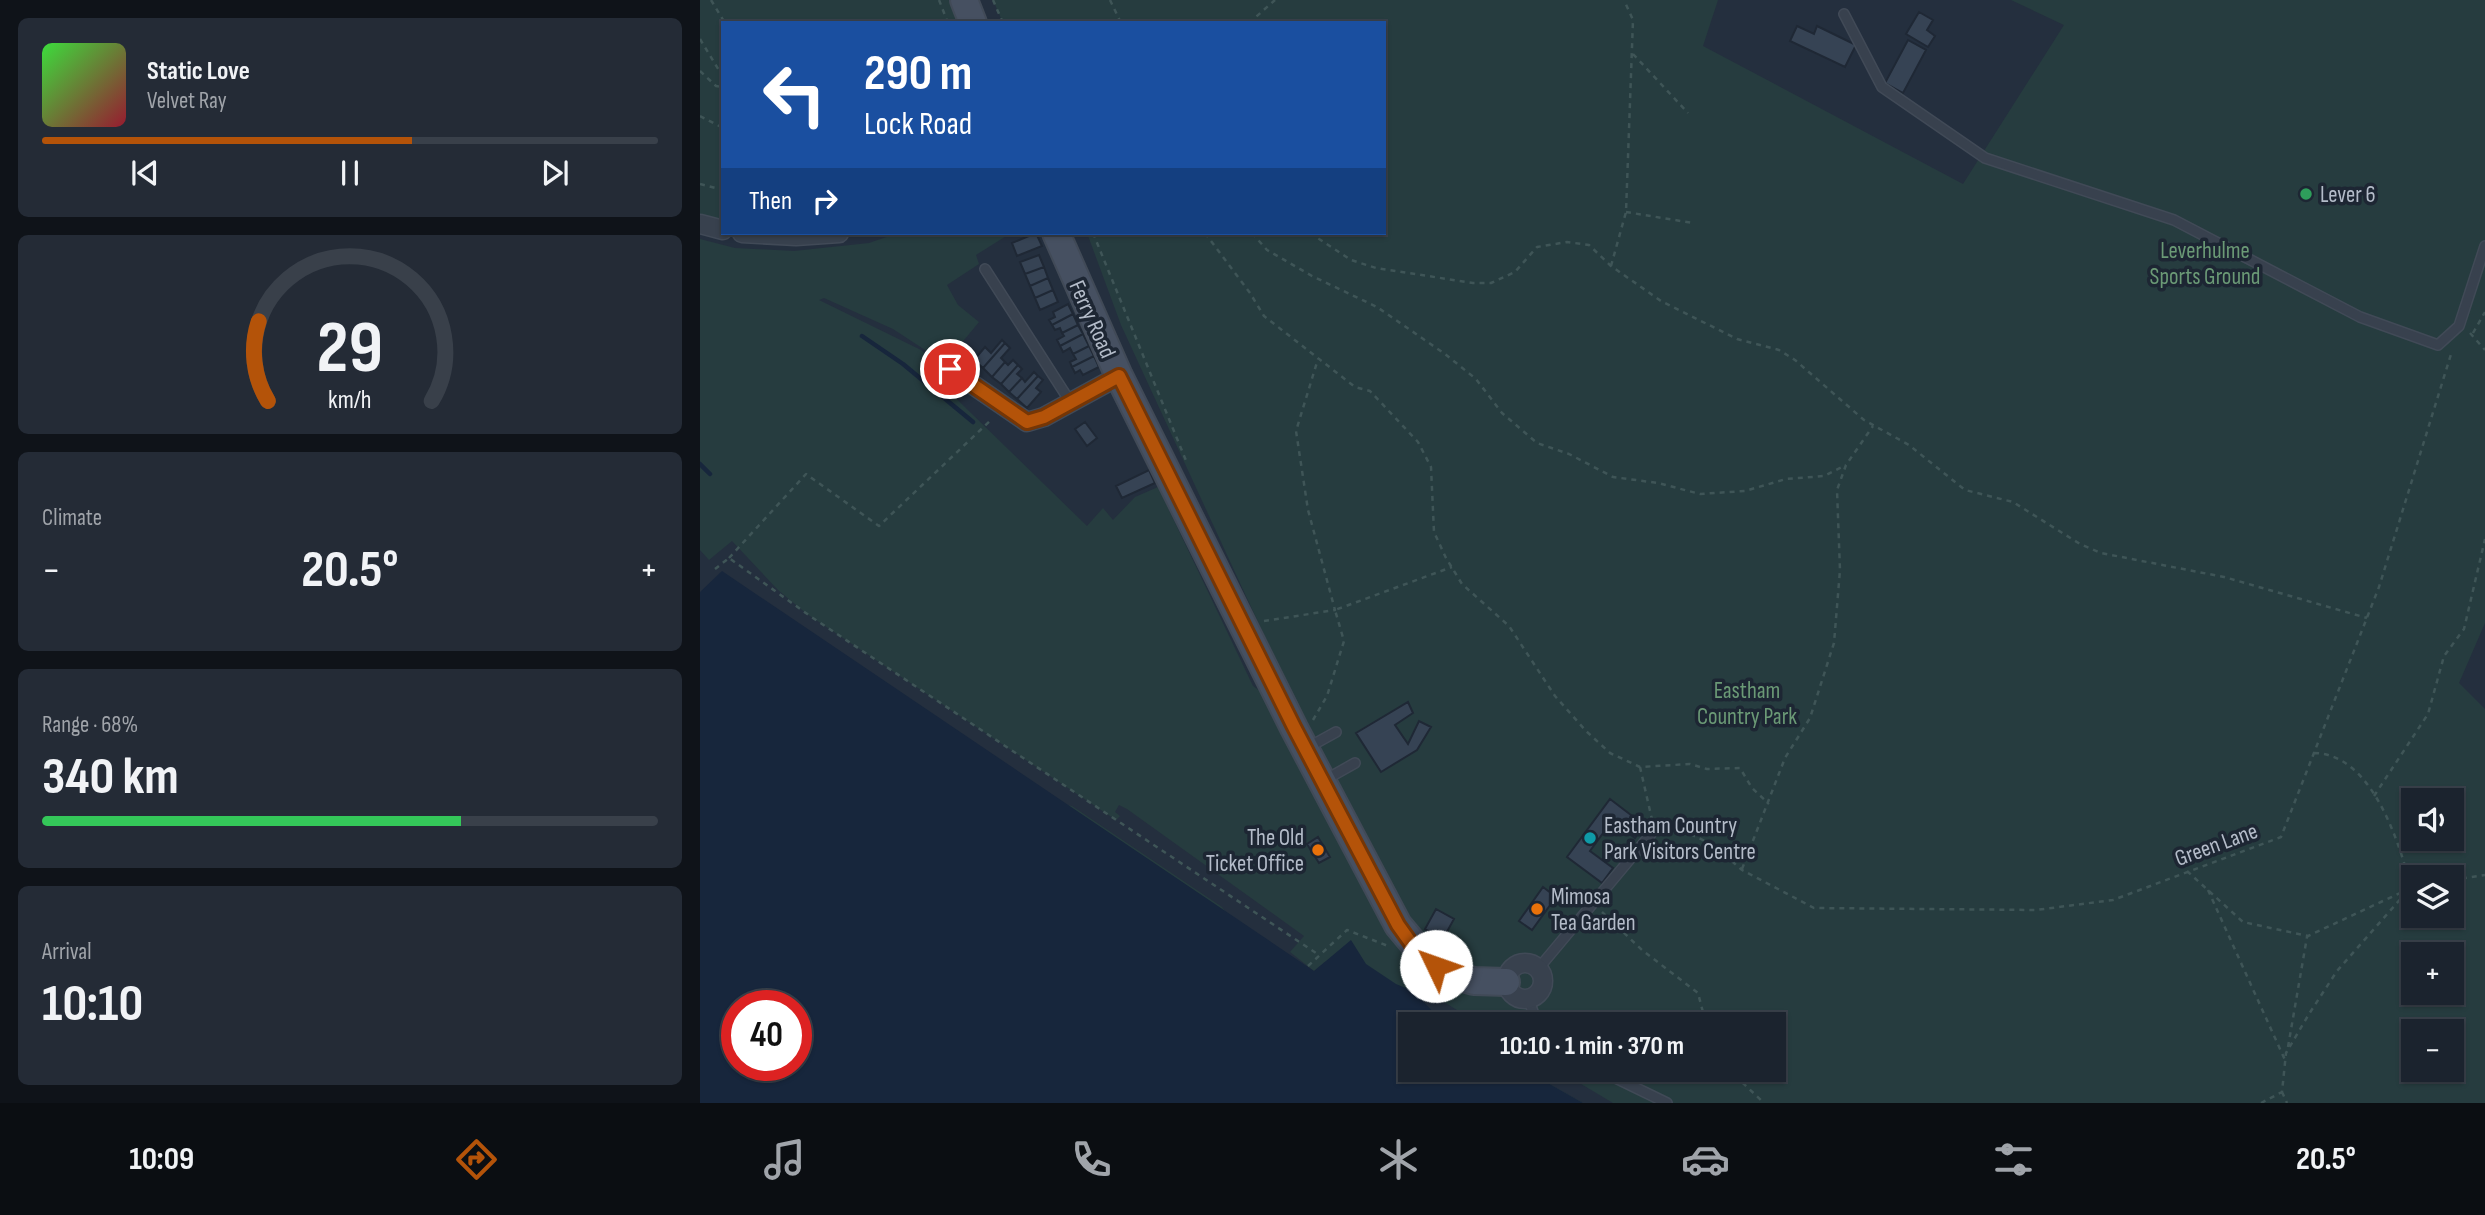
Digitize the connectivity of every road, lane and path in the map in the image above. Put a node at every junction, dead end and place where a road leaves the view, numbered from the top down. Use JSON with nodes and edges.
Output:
{"nodes":[{"id":1,"x":712,"y":0,"type":"edge"},
{"id":2,"x":939,"y":0,"type":"edge"},
{"id":3,"x":964,"y":0,"type":"edge"},
{"id":4,"x":993,"y":0,"type":"edge"},
{"id":5,"x":1110,"y":0,"type":"edge"},
{"id":6,"x":1275,"y":0,"type":"edge"},
{"id":7,"x":1624,"y":0,"type":"edge"},
{"id":8,"x":1844,"y":14,"type":"dead end"},
{"id":9,"x":724,"y":21,"type":"edge"},
{"id":10,"x":947,"y":21,"type":"edge"},
{"id":11,"x":972,"y":21,"type":"edge"},
{"id":12,"x":1002,"y":21,"type":"edge"},
{"id":13,"x":1120,"y":21,"type":"edge"},
{"id":14,"x":1252,"y":21,"type":"edge"},
{"id":15,"x":700,"y":39,"type":"edge"},
{"id":16,"x":1632,"y":52,"type":"junction"},
{"id":17,"x":700,"y":71,"type":"edge"},
{"id":18,"x":721,"y":74,"type":"edge"},
{"id":19,"x":721,"y":87,"type":"edge"},
{"id":20,"x":1688,"y":113,"type":"dead end"},
{"id":21,"x":700,"y":116,"type":"edge"},
{"id":22,"x":721,"y":127,"type":"edge"},
{"id":23,"x":700,"y":184,"type":"edge"},
{"id":24,"x":721,"y":189,"type":"edge"},
{"id":25,"x":1626,"y":212,"type":"junction"},
{"id":26,"x":1693,"y":223,"type":"dead end"},
{"id":27,"x":700,"y":224,"type":"edge"},
{"id":28,"x":721,"y":229,"type":"edge"},
{"id":29,"x":778,"y":235,"type":"edge"},
{"id":30,"x":810,"y":235,"type":"edge"},
{"id":31,"x":1057,"y":235,"type":"edge"},
{"id":32,"x":1094,"y":235,"type":"edge"},
{"id":33,"x":1206,"y":235,"type":"edge"},
{"id":34,"x":1254,"y":235,"type":"edge"},
{"id":35,"x":1313,"y":235,"type":"edge"},
{"id":36,"x":2485,"y":246,"type":"edge"},
{"id":37,"x":1611,"y":266,"type":"junction"},
{"id":38,"x":985,"y":269,"type":"dead end"},
{"id":39,"x":2485,"y":312,"type":"edge"},
{"id":40,"x":2459,"y":327,"type":"junction"},
{"id":41,"x":2473,"y":334,"type":"junction"},
{"id":42,"x":2485,"y":350,"type":"edge"},
{"id":43,"x":1318,"y":359,"type":"junction"},
{"id":44,"x":950,"y":369,"type":"dead end"},
{"id":45,"x":1119,"y":376,"type":"junction"},
{"id":46,"x":1071,"y":403,"type":"junction"},
{"id":47,"x":1005,"y":407,"type":"junction"},
{"id":48,"x":1873,"y":426,"type":"junction"},
{"id":49,"x":1846,"y":465,"type":"junction"},
{"id":50,"x":1192,"y":472,"type":"dead end"},
{"id":51,"x":2485,"y":539,"type":"edge"},
{"id":52,"x":729,"y":558,"type":"junction"},
{"id":53,"x":1451,"y":566,"type":"junction"},
{"id":54,"x":715,"y":569,"type":"dead end"},
{"id":55,"x":1259,"y":610,"type":"dead end"},
{"id":56,"x":1335,"y":610,"type":"junction"},
{"id":57,"x":2367,"y":618,"type":"junction"},
{"id":58,"x":1307,"y":708,"type":"dead end"},
{"id":59,"x":1336,"y":732,"type":"dead end"},
{"id":60,"x":1305,"y":749,"type":"junction"},
{"id":61,"x":2314,"y":753,"type":"junction"},
{"id":62,"x":1355,"y":763,"type":"dead end"},
{"id":63,"x":1640,"y":767,"type":"junction"},
{"id":64,"x":1322,"y":781,"type":"junction"},
{"id":65,"x":2374,"y":796,"type":"junction"},
{"id":66,"x":1769,"y":804,"type":"junction"},
{"id":67,"x":1651,"y":834,"type":"junction"},
{"id":68,"x":2405,"y":865,"type":"edge"},
{"id":69,"x":1742,"y":870,"type":"junction"},
{"id":70,"x":2187,"y":871,"type":"junction"},
{"id":71,"x":2485,"y":875,"type":"edge"},
{"id":72,"x":2464,"y":878,"type":"edge"},
{"id":73,"x":2207,"y":887,"type":"junction"},
{"id":74,"x":2401,"y":892,"type":"edge"},
{"id":75,"x":2401,"y":899,"type":"edge"},
{"id":76,"x":1608,"y":917,"type":"dead end"},
{"id":77,"x":2308,"y":936,"type":"junction"},
{"id":78,"x":1398,"y":950,"type":"dead end"},
{"id":79,"x":1319,"y":955,"type":"junction"},
{"id":80,"x":1308,"y":966,"type":"dead end"},
{"id":81,"x":1538,"y":969,"type":"junction"},
{"id":82,"x":1506,"y":982,"type":"junction"},
{"id":83,"x":1528,"y":999,"type":"junction"},
{"id":84,"x":1533,"y":1012,"type":"edge"},
{"id":85,"x":1703,"y":1012,"type":"edge"},
{"id":86,"x":2285,"y":1061,"type":"junction"},
{"id":87,"x":1624,"y":1082,"type":"edge"},
{"id":88,"x":1742,"y":1082,"type":"edge"},
{"id":89,"x":2282,"y":1092,"type":"junction"},
{"id":90,"x":1667,"y":1103,"type":"edge"},
{"id":91,"x":1764,"y":1103,"type":"edge"},
{"id":92,"x":2261,"y":1103,"type":"edge"},
{"id":93,"x":2287,"y":1103,"type":"edge"}],
"edges":[{"from":1,"to":9,"type":"path"},
{"from":2,"to":10,"type":"path"},
{"from":3,"to":11,"type":"street"},
{"from":4,"to":12,"type":"path"},
{"from":5,"to":13,"type":"path"},
{"from":6,"to":14,"type":"path"},
{"from":7,"to":16,"type":"path"},
{"from":8,"to":40,"type":"lane"},
{"from":15,"to":18,"type":"path"},
{"from":16,"to":20,"type":"path"},
{"from":16,"to":25,"type":"path"},
{"from":17,"to":19,"type":"path"},
{"from":21,"to":22,"type":"path"},
{"from":23,"to":24,"type":"path"},
{"from":25,"to":26,"type":"path"},
{"from":25,"to":37,"type":"path"},
{"from":27,"to":28,"type":"street"},
{"from":29,"to":30,"type":"street"},
{"from":31,"to":45,"type":"street","name":"Ferry Road"},
{"from":32,"to":50,"type":"path"},
{"from":33,"to":43,"type":"path"},
{"from":34,"to":49,"type":"path"},
{"from":35,"to":37,"type":"path"},
{"from":36,"to":40,"type":"lane"},
{"from":37,"to":48,"type":"path"},
{"from":38,"to":46,"type":"lane"},
{"from":39,"to":41,"type":"path"},
{"from":40,"to":41,"type":"path"},
{"from":40,"to":57,"type":"path","name":"Green Lane"},
{"from":41,"to":42,"type":"path"},
{"from":43,"to":53,"type":"path"},
{"from":43,"to":56,"type":"path"},
{"from":44,"to":47,"type":"street"},
{"from":45,"to":46,"type":"street"},
{"from":45,"to":60,"type":"street","name":"Ferry Road"},
{"from":46,"to":47,"type":"street"},
{"from":47,"to":52,"type":"path"},
{"from":48,"to":49,"type":"path"},
{"from":48,"to":57,"type":"path"},
{"from":49,"to":66,"type":"path"},
{"from":51,"to":65,"type":"path"},
{"from":52,"to":54,"type":"path"},
{"from":52,"to":79,"type":"path"},
{"from":53,"to":56,"type":"path"},
{"from":53,"to":63,"type":"path"},
{"from":55,"to":56,"type":"path"},
{"from":56,"to":58,"type":"path"},
{"from":57,"to":61,"type":"path","name":"Green Lane"},
{"from":59,"to":60,"type":"lane"},
{"from":60,"to":64,"type":"street","name":"Ferry Road"},
{"from":61,"to":65,"type":"path"},
{"from":61,"to":70,"type":"path","name":"Green Lane"},
{"from":62,"to":64,"type":"lane"},
{"from":63,"to":66,"type":"path"},
{"from":63,"to":67,"type":"path"},
{"from":64,"to":82,"type":"street","name":"Ferry Road"},
{"from":65,"to":68,"type":"path"},
{"from":66,"to":69,"type":"path"},
{"from":67,"to":69,"type":"path","name":"Green Lane"},
{"from":67,"to":81,"type":"lane"},
{"from":69,"to":70,"type":"path","name":"Green Lane"},
{"from":70,"to":73,"type":"path"},
{"from":71,"to":72,"type":"path"},
{"from":73,"to":77,"type":"path"},
{"from":73,"to":86,"type":"path"},
{"from":74,"to":77,"type":"path"},
{"from":75,"to":86,"type":"path"},
{"from":76,"to":85,"type":"path"},
{"from":77,"to":86,"type":"path"},
{"from":78,"to":79,"type":"path"},
{"from":79,"to":80,"type":"path"},
{"from":81,"to":82,"type":"street"},
{"from":81,"to":83,"type":"street"},
{"from":82,"to":83,"type":"street"},
{"from":83,"to":84,"type":"lane"},
{"from":86,"to":89,"type":"path"},
{"from":87,"to":90,"type":"lane"},
{"from":88,"to":91,"type":"path"},
{"from":89,"to":92,"type":"path"},
{"from":89,"to":93,"type":"path"}]}
